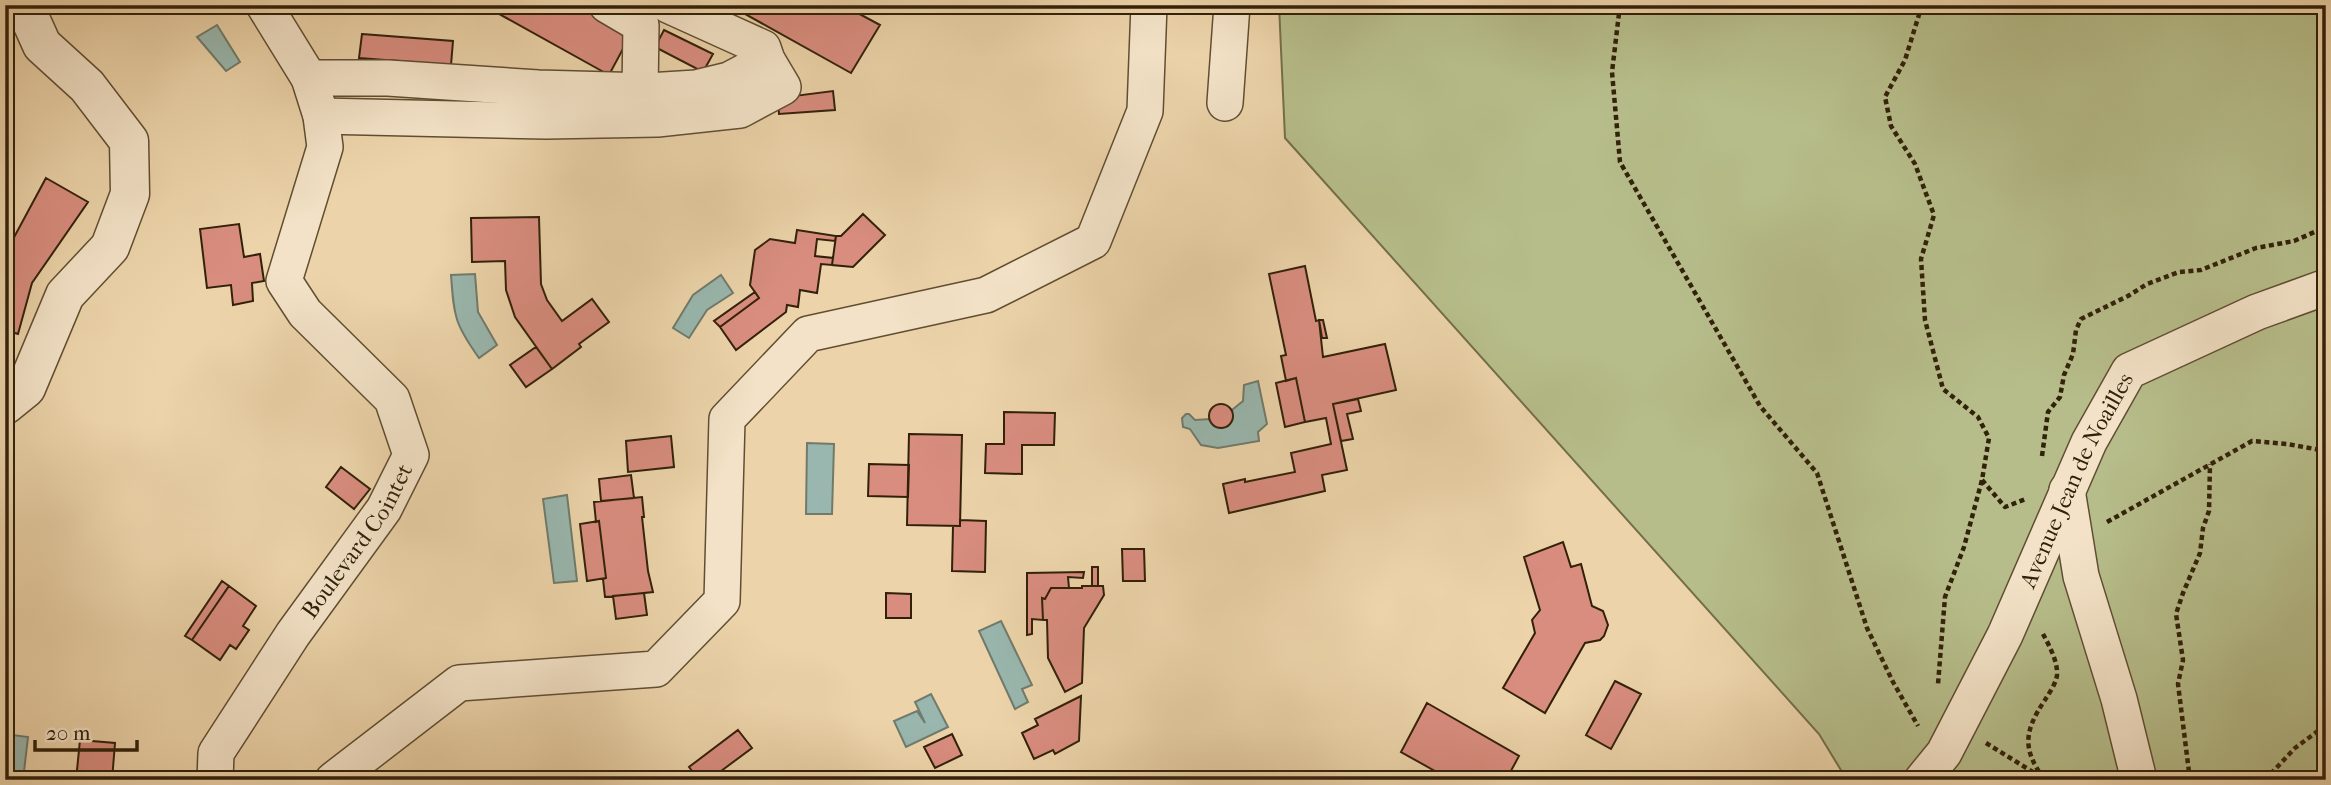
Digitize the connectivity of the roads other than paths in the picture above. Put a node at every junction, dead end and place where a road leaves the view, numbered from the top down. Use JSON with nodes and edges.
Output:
{"nodes":[{"id":1,"x":24,"y":5,"type":"edge"},
{"id":2,"x":264,"y":5,"type":"edge"},
{"id":3,"x":607,"y":5,"type":"edge"},
{"id":4,"x":668,"y":5,"type":"edge"},
{"id":5,"x":1149,"y":5,"type":"edge"},
{"id":6,"x":1232,"y":5,"type":"edge"},
{"id":7,"x":775,"y":73,"type":"junction"},
{"id":8,"x":309,"y":78,"type":"junction"},
{"id":9,"x":640,"y":91,"type":"junction"},
{"id":10,"x":1225,"y":103,"type":"dead end"},
{"id":11,"x":588,"y":105,"type":"junction"},
{"id":12,"x":321,"y":116,"type":"junction"},
{"id":13,"x":2326,"y":287,"type":"edge"},
{"id":14,"x":5,"y":405,"type":"edge"},
{"id":15,"x":2067,"y":490,"type":"junction"},
{"id":16,"x":215,"y":780,"type":"edge"},
{"id":17,"x":333,"y":780,"type":"edge"},
{"id":18,"x":1922,"y":780,"type":"edge"},
{"id":19,"x":2139,"y":780,"type":"edge"}],
"edges":[{"from":1,"to":14,"type":"street"},
{"from":2,"to":8,"type":"street","name":"Boulevard Cointet"},
{"from":3,"to":9,"type":"street"},
{"from":4,"to":7,"type":"street"},
{"from":5,"to":17,"type":"street"},
{"from":6,"to":10,"type":"street"},
{"from":7,"to":9,"type":"street"},
{"from":7,"to":11,"type":"street"},
{"from":8,"to":11,"type":"street"},
{"from":8,"to":12,"type":"street","name":"Boulevard Cointet"},
{"from":9,"to":11,"type":"street"},
{"from":11,"to":12,"type":"street"},
{"from":12,"to":16,"type":"street","name":"Boulevard Cointet"},
{"from":13,"to":15,"type":"street","name":"Avenue Jean de Noailles"},
{"from":15,"to":18,"type":"street","name":"Avenue Jean de Noailles"},
{"from":15,"to":19,"type":"street"}]}
